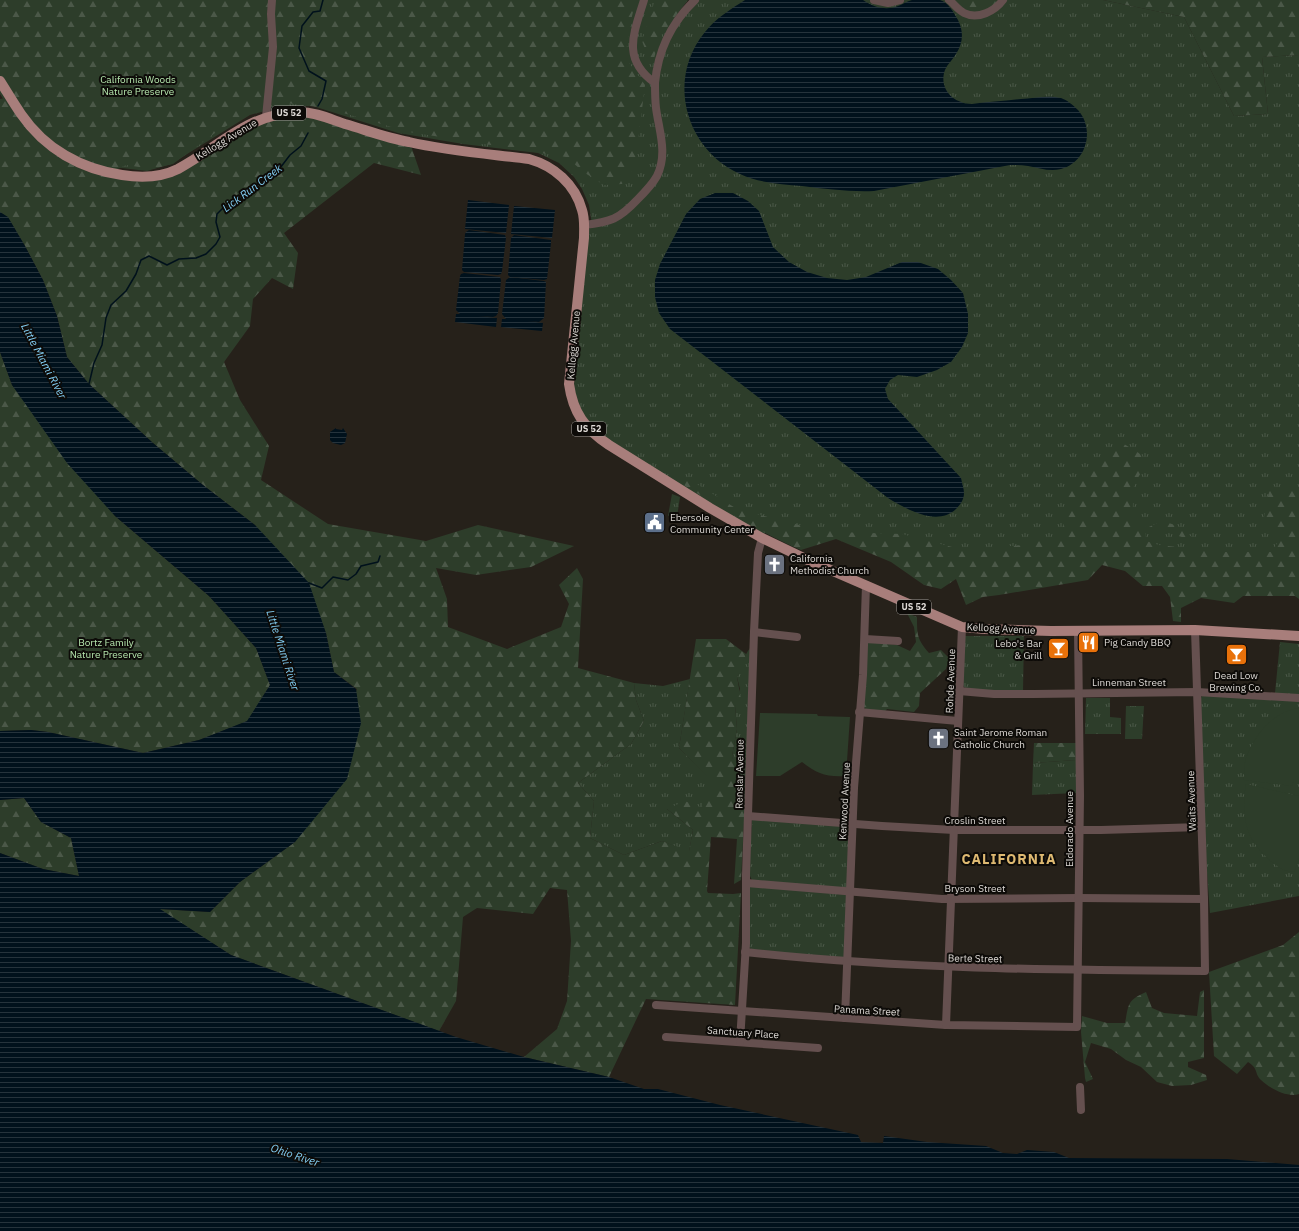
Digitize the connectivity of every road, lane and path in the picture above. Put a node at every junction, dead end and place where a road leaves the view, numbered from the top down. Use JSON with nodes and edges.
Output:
{"nodes":[{"id":1,"x":272,"y":0,"type":"edge"},
{"id":2,"x":644,"y":0,"type":"edge"},
{"id":3,"x":695,"y":0,"type":"edge"},
{"id":4,"x":874,"y":0,"type":"edge"},
{"id":5,"x":900,"y":0,"type":"edge"},
{"id":6,"x":949,"y":0,"type":"edge"},
{"id":7,"x":1003,"y":0,"type":"edge"},
{"id":8,"x":0,"y":81,"type":"edge"},
{"id":9,"x":655,"y":83,"type":"junction"},
{"id":10,"x":266,"y":117,"type":"junction"},
{"id":11,"x":584,"y":225,"type":"junction"},
{"id":12,"x":762,"y":538,"type":"junction"},
{"id":13,"x":866,"y":585,"type":"junction"},
{"id":14,"x":962,"y":627,"type":"junction"},
{"id":15,"x":1078,"y":630,"type":"junction"},
{"id":16,"x":1195,"y":630,"type":"junction"},
{"id":17,"x":754,"y":632,"type":"junction"},
{"id":18,"x":1299,"y":636,"type":"edge"},
{"id":19,"x":797,"y":637,"type":"dead end"},
{"id":20,"x":865,"y":640,"type":"junction"},
{"id":21,"x":898,"y":641,"type":"dead end"},
{"id":22,"x":959,"y":691,"type":"junction"},
{"id":23,"x":1197,"y":692,"type":"junction"},
{"id":24,"x":1078,"y":693,"type":"junction"},
{"id":25,"x":1299,"y":698,"type":"edge"},
{"id":26,"x":859,"y":712,"type":"junction"},
{"id":27,"x":958,"y":721,"type":"junction"},
{"id":28,"x":748,"y":816,"type":"junction"},
{"id":29,"x":853,"y":823,"type":"junction"},
{"id":30,"x":1201,"y":827,"type":"junction"},
{"id":31,"x":954,"y":830,"type":"junction"},
{"id":32,"x":1079,"y":830,"type":"junction"},
{"id":33,"x":747,"y":883,"type":"junction"},
{"id":34,"x":850,"y":891,"type":"junction"},
{"id":35,"x":1079,"y":898,"type":"junction"},
{"id":36,"x":952,"y":899,"type":"junction"},
{"id":37,"x":1204,"y":899,"type":"junction"},
{"id":38,"x":745,"y":952,"type":"junction"},
{"id":39,"x":847,"y":961,"type":"junction"},
{"id":40,"x":948,"y":968,"type":"junction"},
{"id":41,"x":1078,"y":969,"type":"junction"},
{"id":42,"x":1205,"y":971,"type":"joint"},
{"id":43,"x":656,"y":1005,"type":"dead end"},
{"id":44,"x":743,"y":1012,"type":"junction"},
{"id":45,"x":845,"y":1018,"type":"junction"},
{"id":46,"x":946,"y":1025,"type":"junction"},
{"id":47,"x":1078,"y":1027,"type":"joint"},
{"id":48,"x":666,"y":1036,"type":"dead end"},
{"id":49,"x":740,"y":1042,"type":"junction"},
{"id":50,"x":818,"y":1048,"type":"dead end"},
{"id":51,"x":1080,"y":1087,"type":"dead end"},
{"id":52,"x":1081,"y":1110,"type":"dead end"}],
"edges":[{"from":1,"to":10,"type":"street"},
{"from":2,"to":9,"type":"street"},
{"from":3,"to":9,"type":"street"},
{"from":4,"to":5,"type":"street"},
{"from":6,"to":7,"type":"street"},
{"from":8,"to":10,"type":"main road","name":"Kellogg Avenue","number":"US 52"},
{"from":9,"to":11,"type":"street"},
{"from":10,"to":11,"type":"main road","name":"Kellogg Avenue","number":"US 52"},
{"from":11,"to":12,"type":"main road","name":"Kellogg Avenue","number":"US 52"},
{"from":12,"to":13,"type":"main road","name":"Kellogg Avenue","number":"US 52"},
{"from":12,"to":17,"type":"street","name":"Renslar Avenue"},
{"from":13,"to":14,"type":"main road","name":"Kellogg Avenue","number":"US 52"},
{"from":13,"to":20,"type":"street","name":"Kenwood Avenue"},
{"from":14,"to":15,"type":"main road","name":"Kellogg Avenue","number":"US 52"},
{"from":14,"to":22,"type":"street","name":"Rohde Avenue"},
{"from":15,"to":16,"type":"main road","name":"Kellogg Avenue","number":"US 52"},
{"from":15,"to":24,"type":"street","name":"Eldorado Avenue"},
{"from":16,"to":18,"type":"main road","name":"Kellogg Avenue","number":"US 52"},
{"from":16,"to":23,"type":"street","name":"Waits Avenue"},
{"from":17,"to":19,"type":"street"},
{"from":17,"to":28,"type":"street","name":"Renslar Avenue"},
{"from":20,"to":21,"type":"street"},
{"from":20,"to":26,"type":"street","name":"Kenwood Avenue"},
{"from":22,"to":24,"type":"street","name":"Linneman Street"},
{"from":22,"to":27,"type":"street","name":"Rohde Avenue"},
{"from":23,"to":24,"type":"street","name":"Linneman Street"},
{"from":23,"to":25,"type":"street","name":"Linneman Street"},
{"from":23,"to":30,"type":"street","name":"Waits Avenue"},
{"from":24,"to":32,"type":"street","name":"Eldorado Avenue"},
{"from":26,"to":27,"type":"street"},
{"from":26,"to":29,"type":"street","name":"Kenwood Avenue"},
{"from":27,"to":31,"type":"street","name":"Rohde Avenue"},
{"from":28,"to":29,"type":"street","name":"Croslin Street"},
{"from":28,"to":33,"type":"street","name":"Renslar Avenue"},
{"from":29,"to":31,"type":"street","name":"Croslin Street"},
{"from":29,"to":34,"type":"street","name":"Kenwood Avenue"},
{"from":30,"to":32,"type":"street","name":"Croslin Street"},
{"from":30,"to":37,"type":"street","name":"Waits Avenue"},
{"from":31,"to":32,"type":"street","name":"Croslin Street"},
{"from":31,"to":36,"type":"street","name":"Rohde Avenue"},
{"from":32,"to":35,"type":"street","name":"Eldorado Avenue"},
{"from":33,"to":34,"type":"street","name":"Bryson Street"},
{"from":33,"to":38,"type":"street","name":"Renslar Avenue"},
{"from":34,"to":36,"type":"street","name":"Bryson Street"},
{"from":34,"to":39,"type":"street","name":"Kenwood Avenue"},
{"from":35,"to":36,"type":"street","name":"Bryson Street"},
{"from":35,"to":37,"type":"street","name":"Bryson Street"},
{"from":35,"to":41,"type":"street","name":"Eldorado Avenue"},
{"from":36,"to":40,"type":"street","name":"Rohde Avenue"},
{"from":37,"to":42,"type":"street","name":"Waits Avenue"},
{"from":38,"to":39,"type":"street","name":"Berte Street"},
{"from":38,"to":44,"type":"street","name":"Renslar Avenue"},
{"from":39,"to":40,"type":"street","name":"Berte Street"},
{"from":39,"to":45,"type":"street","name":"Kenwood Avenue"},
{"from":40,"to":41,"type":"street","name":"Berte Street"},
{"from":40,"to":46,"type":"street","name":"Rohde Avenue"},
{"from":41,"to":42,"type":"street","name":"Berte Street"},
{"from":41,"to":47,"type":"street","name":"Eldorado Avenue"},
{"from":43,"to":44,"type":"street","name":"Panama Street"},
{"from":44,"to":45,"type":"street","name":"Panama Street"},
{"from":44,"to":49,"type":"street","name":"Renslar Avenue"},
{"from":45,"to":46,"type":"street","name":"Panama Street"},
{"from":46,"to":47,"type":"street","name":"Panama Street"},
{"from":48,"to":49,"type":"street","name":"Sanctuary Place"},
{"from":49,"to":50,"type":"street","name":"Sanctuary Place"},
{"from":51,"to":52,"type":"street"}]}
